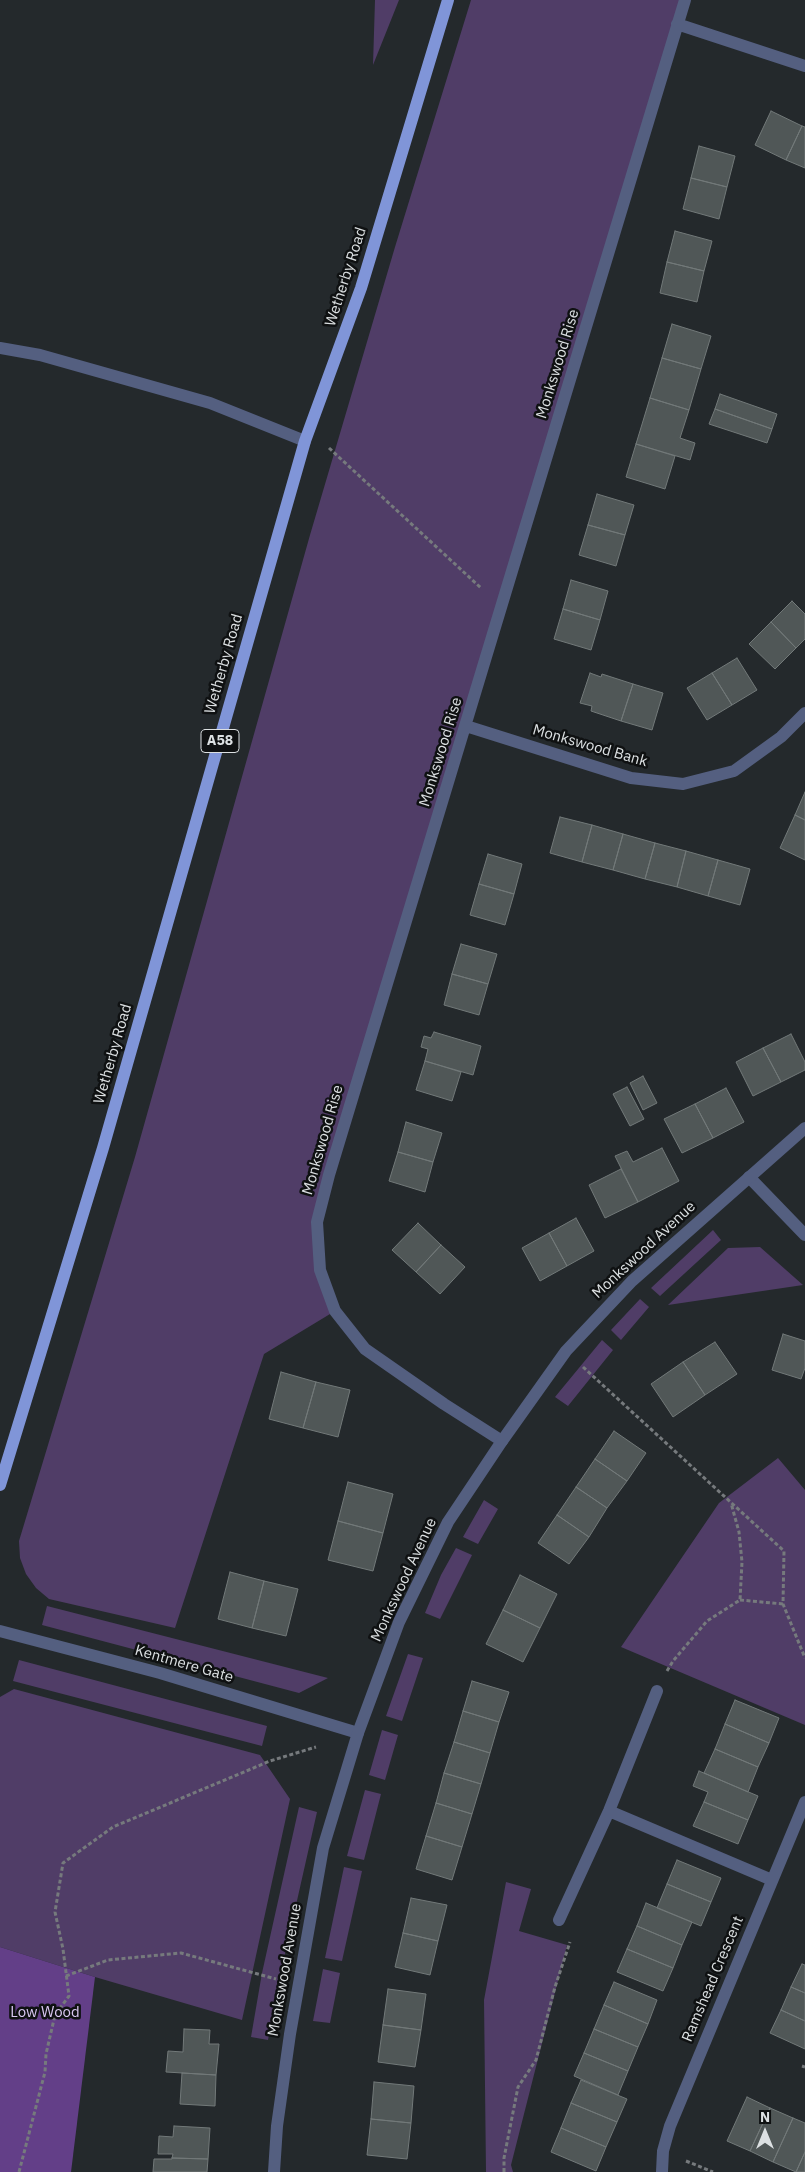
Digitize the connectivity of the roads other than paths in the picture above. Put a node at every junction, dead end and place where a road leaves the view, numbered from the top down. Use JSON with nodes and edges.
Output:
{"nodes":[{"id":1,"x":448,"y":0,"type":"edge"},
{"id":2,"x":685,"y":0,"type":"edge"},
{"id":3,"x":677,"y":24,"type":"junction"},
{"id":4,"x":805,"y":66,"type":"edge"},
{"id":5,"x":0,"y":348,"type":"edge"},
{"id":6,"x":307,"y":436,"type":"junction"},
{"id":7,"x":805,"y":714,"type":"edge"},
{"id":8,"x":466,"y":726,"type":"junction"},
{"id":9,"x":805,"y":1128,"type":"edge"},
{"id":10,"x":749,"y":1177,"type":"junction"},
{"id":11,"x":805,"y":1235,"type":"edge"},
{"id":12,"x":502,"y":1441,"type":"junction"},
{"id":13,"x":0,"y":1485,"type":"edge"},
{"id":14,"x":0,"y":1631,"type":"edge"},
{"id":15,"x":657,"y":1691,"type":"road end"},
{"id":16,"x":358,"y":1733,"type":"junction"},
{"id":17,"x":805,"y":1802,"type":"edge"},
{"id":18,"x":609,"y":1811,"type":"junction"},
{"id":19,"x":772,"y":1880,"type":"junction"},
{"id":20,"x":559,"y":1920,"type":"road end"},
{"id":21,"x":274,"y":2172,"type":"edge"},
{"id":22,"x":662,"y":2172,"type":"edge"}],
"edges":[{"from":1,"to":6,"type":"main road","name":"Wetherby Road","number":"A58"},
{"from":2,"to":3,"type":"street","name":"Monkswood Rise"},
{"from":3,"to":4,"type":"street"},
{"from":3,"to":8,"type":"street","name":"Monkswood Rise"},
{"from":5,"to":6,"type":"street"},
{"from":6,"to":13,"type":"main road","name":"Wetherby Road","number":"A58"},
{"from":7,"to":8,"type":"street","name":"Monkswood Bank"},
{"from":8,"to":12,"type":"street","name":"Monkswood Rise"},
{"from":9,"to":10,"type":"street","name":"Monkswood Avenue"},
{"from":10,"to":11,"type":"street"},
{"from":10,"to":12,"type":"street","name":"Monkswood Avenue"},
{"from":12,"to":16,"type":"street","name":"Monkswood Avenue"},
{"from":14,"to":16,"type":"street","name":"Kentmere Gate"},
{"from":15,"to":18,"type":"street"},
{"from":16,"to":21,"type":"street","name":"Monkswood Avenue"},
{"from":17,"to":19,"type":"street","name":"Ramshead Crescent"},
{"from":18,"to":19,"type":"street"},
{"from":18,"to":20,"type":"street"},
{"from":19,"to":22,"type":"street","name":"Ramshead Crescent"}]}
